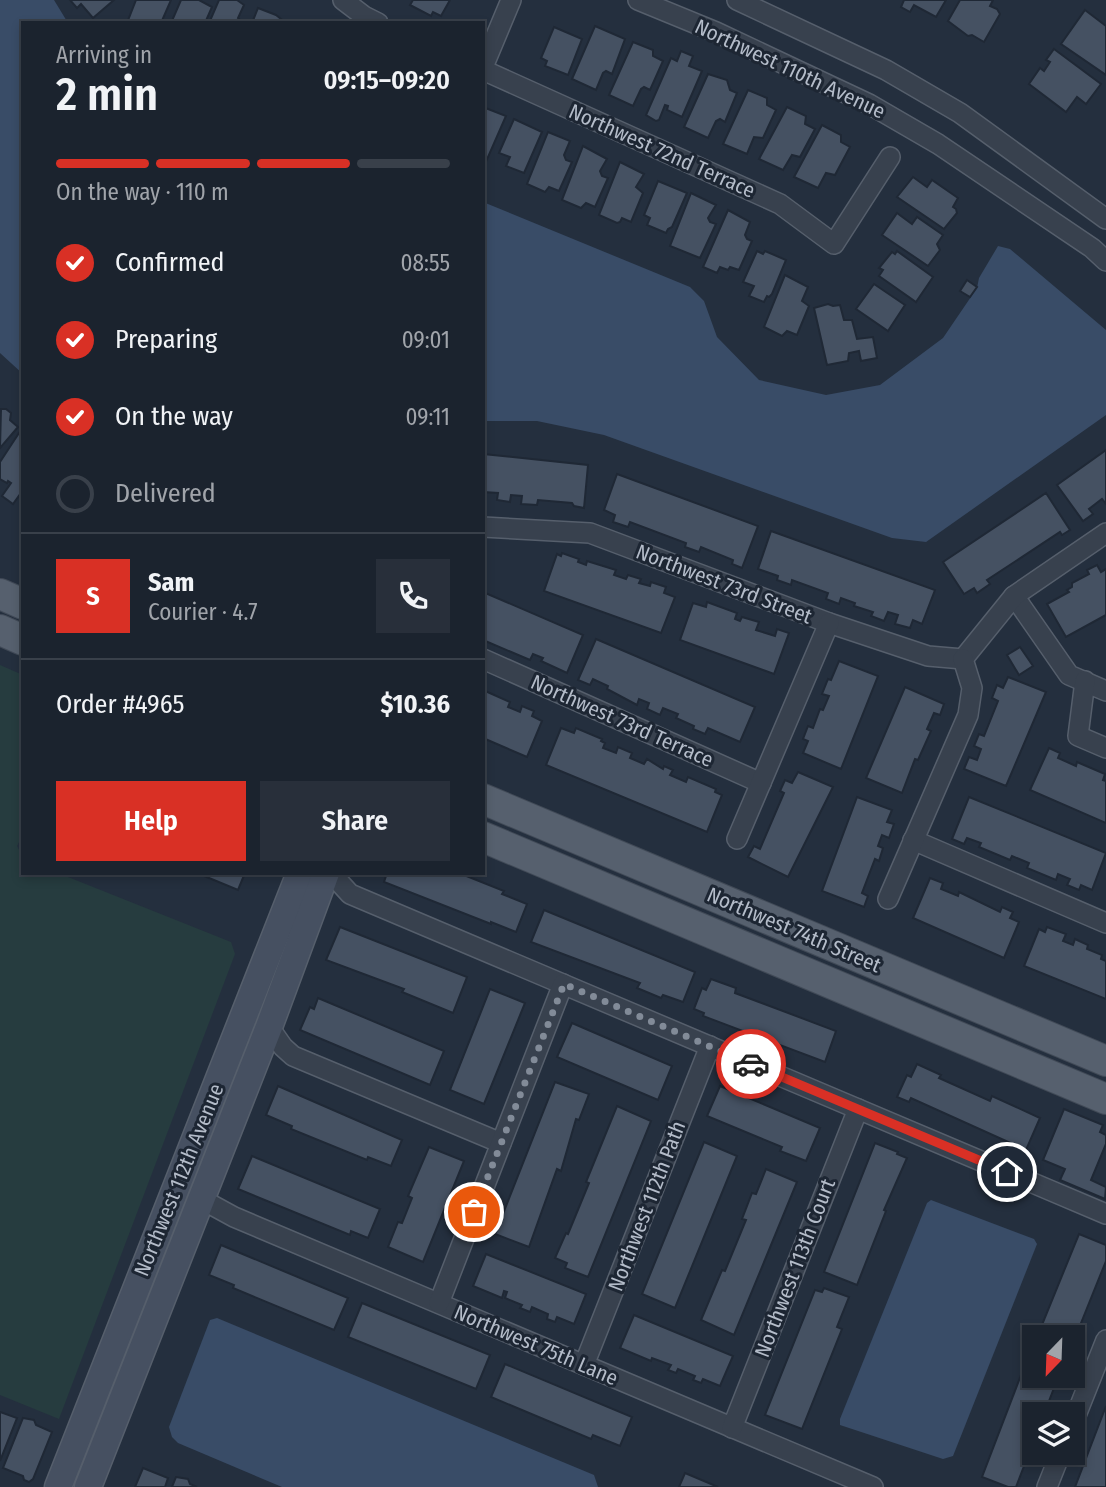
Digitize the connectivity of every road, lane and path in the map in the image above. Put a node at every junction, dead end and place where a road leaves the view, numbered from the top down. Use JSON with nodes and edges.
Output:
{"nodes":[{"id":1,"x":342,"y":0,"type":"edge"},
{"id":2,"x":510,"y":0,"type":"edge"},
{"id":3,"x":638,"y":0,"type":"edge"},
{"id":4,"x":737,"y":0,"type":"edge"},
{"id":5,"x":374,"y":21,"type":"edge"},
{"id":6,"x":485,"y":63,"type":"edge"},
{"id":7,"x":485,"y":69,"type":"edge"},
{"id":8,"x":890,"y":157,"type":"dead end"},
{"id":9,"x":1106,"y":219,"type":"edge"},
{"id":10,"x":1106,"y":261,"type":"edge"},
{"id":11,"x":485,"y":527,"type":"edge"},
{"id":12,"x":1106,"y":533,"type":"edge"},
{"id":13,"x":0,"y":594,"type":"edge"},
{"id":14,"x":1014,"y":596,"type":"junction"},
{"id":15,"x":21,"y":603,"type":"edge"},
{"id":16,"x":829,"y":623,"type":"junction"},
{"id":17,"x":0,"y":631,"type":"edge"},
{"id":18,"x":21,"y":639,"type":"edge"},
{"id":19,"x":963,"y":659,"type":"junction"},
{"id":20,"x":485,"y":660,"type":"edge"},
{"id":21,"x":1085,"y":681,"type":"junction"},
{"id":22,"x":1106,"y":691,"type":"edge"},
{"id":23,"x":1106,"y":748,"type":"edge"},
{"id":24,"x":761,"y":783,"type":"junction"},
{"id":25,"x":485,"y":800,"type":"edge"},
{"id":26,"x":485,"y":838,"type":"edge"},
{"id":27,"x":737,"y":839,"type":"dead end"},
{"id":28,"x":913,"y":840,"type":"junction"},
{"id":29,"x":299,"y":875,"type":"edge"},
{"id":30,"x":327,"y":875,"type":"edge"},
{"id":31,"x":330,"y":875,"type":"edge"},
{"id":32,"x":888,"y":899,"type":"dead end"},
{"id":33,"x":1106,"y":923,"type":"edge"},
{"id":34,"x":564,"y":984,"type":"junction"},
{"id":35,"x":269,"y":1027,"type":"junction"},
{"id":36,"x":710,"y":1046,"type":"junction"},
{"id":37,"x":1106,"y":1061,"type":"edge"},
{"id":38,"x":1106,"y":1099,"type":"edge"},
{"id":39,"x":858,"y":1109,"type":"junction"},
{"id":40,"x":501,"y":1143,"type":"junction"},
{"id":41,"x":201,"y":1202,"type":"junction"},
{"id":42,"x":167,"y":1212,"type":"junction"},
{"id":43,"x":1106,"y":1214,"type":"edge"},
{"id":44,"x":439,"y":1303,"type":"junction"},
{"id":45,"x":1106,"y":1340,"type":"edge"},
{"id":46,"x":584,"y":1365,"type":"junction"},
{"id":47,"x":1081,"y":1402,"type":"edge"},
{"id":48,"x":733,"y":1428,"type":"junction"},
{"id":49,"x":1056,"y":1465,"type":"edge"},
{"id":50,"x":58,"y":1487,"type":"edge"},
{"id":51,"x":88,"y":1487,"type":"edge"},
{"id":52,"x":873,"y":1487,"type":"edge"},
{"id":53,"x":1047,"y":1487,"type":"edge"}],
"edges":[{"from":1,"to":5,"type":"street"},
{"from":2,"to":6,"type":"street"},
{"from":3,"to":10,"type":"street","name":"Northwest 110th Avenue"},
{"from":4,"to":9,"type":"street","name":"Northwest 110th Avenue"},
{"from":7,"to":8,"type":"street","name":"Northwest 72nd Terrace"},
{"from":11,"to":16,"type":"street","name":"Northwest 73rd Street"},
{"from":12,"to":14,"type":"street"},
{"from":13,"to":15,"type":"main road"},
{"from":14,"to":19,"type":"street"},
{"from":14,"to":21,"type":"street"},
{"from":16,"to":19,"type":"street","name":"Northwest 73rd Street"},
{"from":16,"to":24,"type":"street"},
{"from":17,"to":18,"type":"main road"},
{"from":19,"to":28,"type":"street"},
{"from":20,"to":24,"type":"street","name":"Northwest 73rd Terrace"},
{"from":21,"to":22,"type":"street"},
{"from":21,"to":23,"type":"street"},
{"from":24,"to":27,"type":"street"},
{"from":25,"to":37,"type":"main road","name":"Northwest 74th Street"},
{"from":26,"to":38,"type":"main road","name":"Northwest 74th Street"},
{"from":28,"to":32,"type":"street"},
{"from":28,"to":33,"type":"street"},
{"from":29,"to":42,"type":"street","name":"Northwest 112th Avenue"},
{"from":30,"to":35,"type":"street","name":"Northwest 112th Avenue"},
{"from":31,"to":34,"type":"street"},
{"from":34,"to":36,"type":"street"},
{"from":34,"to":40,"type":"street"},
{"from":35,"to":40,"type":"street"},
{"from":35,"to":41,"type":"street","name":"Northwest 112th Avenue"},
{"from":36,"to":39,"type":"street"},
{"from":36,"to":46,"type":"street","name":"Northwest 112th Path"},
{"from":39,"to":43,"type":"street"},
{"from":39,"to":48,"type":"street","name":"Northwest 113th Court"},
{"from":40,"to":44,"type":"street"},
{"from":41,"to":42,"type":"street"},
{"from":41,"to":44,"type":"street","name":"Northwest 75th Lane"},
{"from":41,"to":51,"type":"street","name":"Northwest 112th Avenue"},
{"from":42,"to":50,"type":"street","name":"Northwest 112th Avenue"},
{"from":44,"to":46,"type":"street","name":"Northwest 75th Lane"},
{"from":45,"to":47,"type":"street"},
{"from":46,"to":48,"type":"street","name":"Northwest 75th Lane"},
{"from":48,"to":52,"type":"street","name":"Northwest 75th Lane"},
{"from":49,"to":53,"type":"street"}]}
